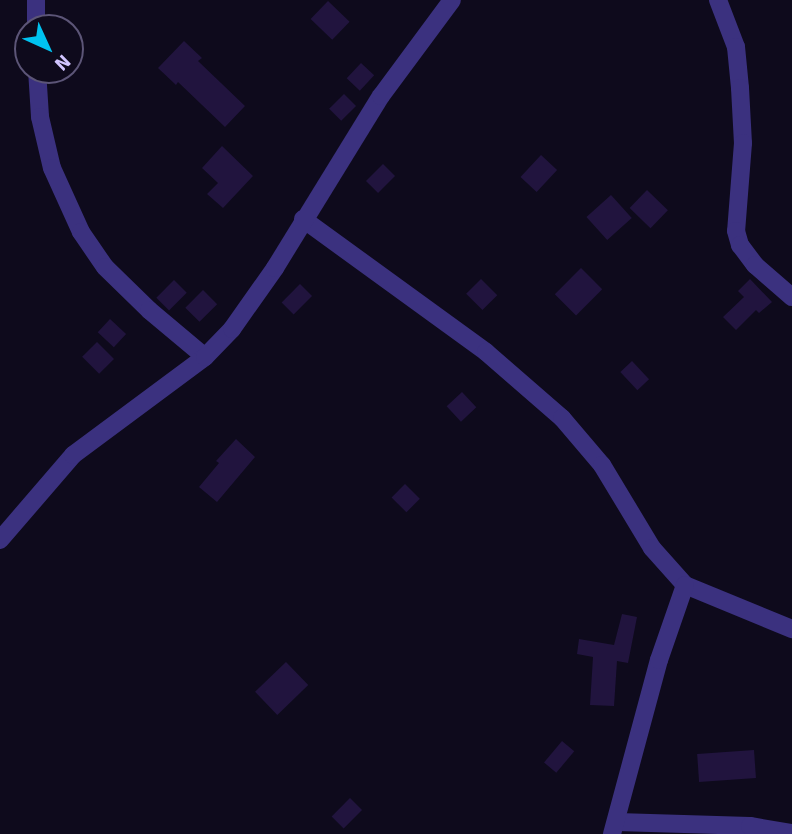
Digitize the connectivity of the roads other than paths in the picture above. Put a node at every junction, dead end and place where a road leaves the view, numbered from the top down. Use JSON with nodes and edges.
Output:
{"nodes":[{"id":1,"x":452,"y":0,"type":"edge"},
{"id":2,"x":718,"y":0,"type":"edge"},
{"id":3,"x":38,"y":84,"type":"edge"},
{"id":4,"x":303,"y":219,"type":"junction"},
{"id":5,"x":792,"y":297,"type":"edge"},
{"id":6,"x":205,"y":357,"type":"junction"},
{"id":7,"x":0,"y":540,"type":"edge"},
{"id":8,"x":685,"y":585,"type":"junction"},
{"id":9,"x":792,"y":629,"type":"edge"},
{"id":10,"x":615,"y":828,"type":"edge"},
{"id":11,"x":792,"y":833,"type":"edge"}],
"edges":[{"from":1,"to":4,"type":"street"},
{"from":2,"to":5,"type":"street"},
{"from":3,"to":6,"type":"street"},
{"from":4,"to":6,"type":"street"},
{"from":4,"to":8,"type":"street"},
{"from":6,"to":7,"type":"street"},
{"from":8,"to":9,"type":"street"},
{"from":8,"to":10,"type":"street"},
{"from":10,"to":11,"type":"street"}]}
